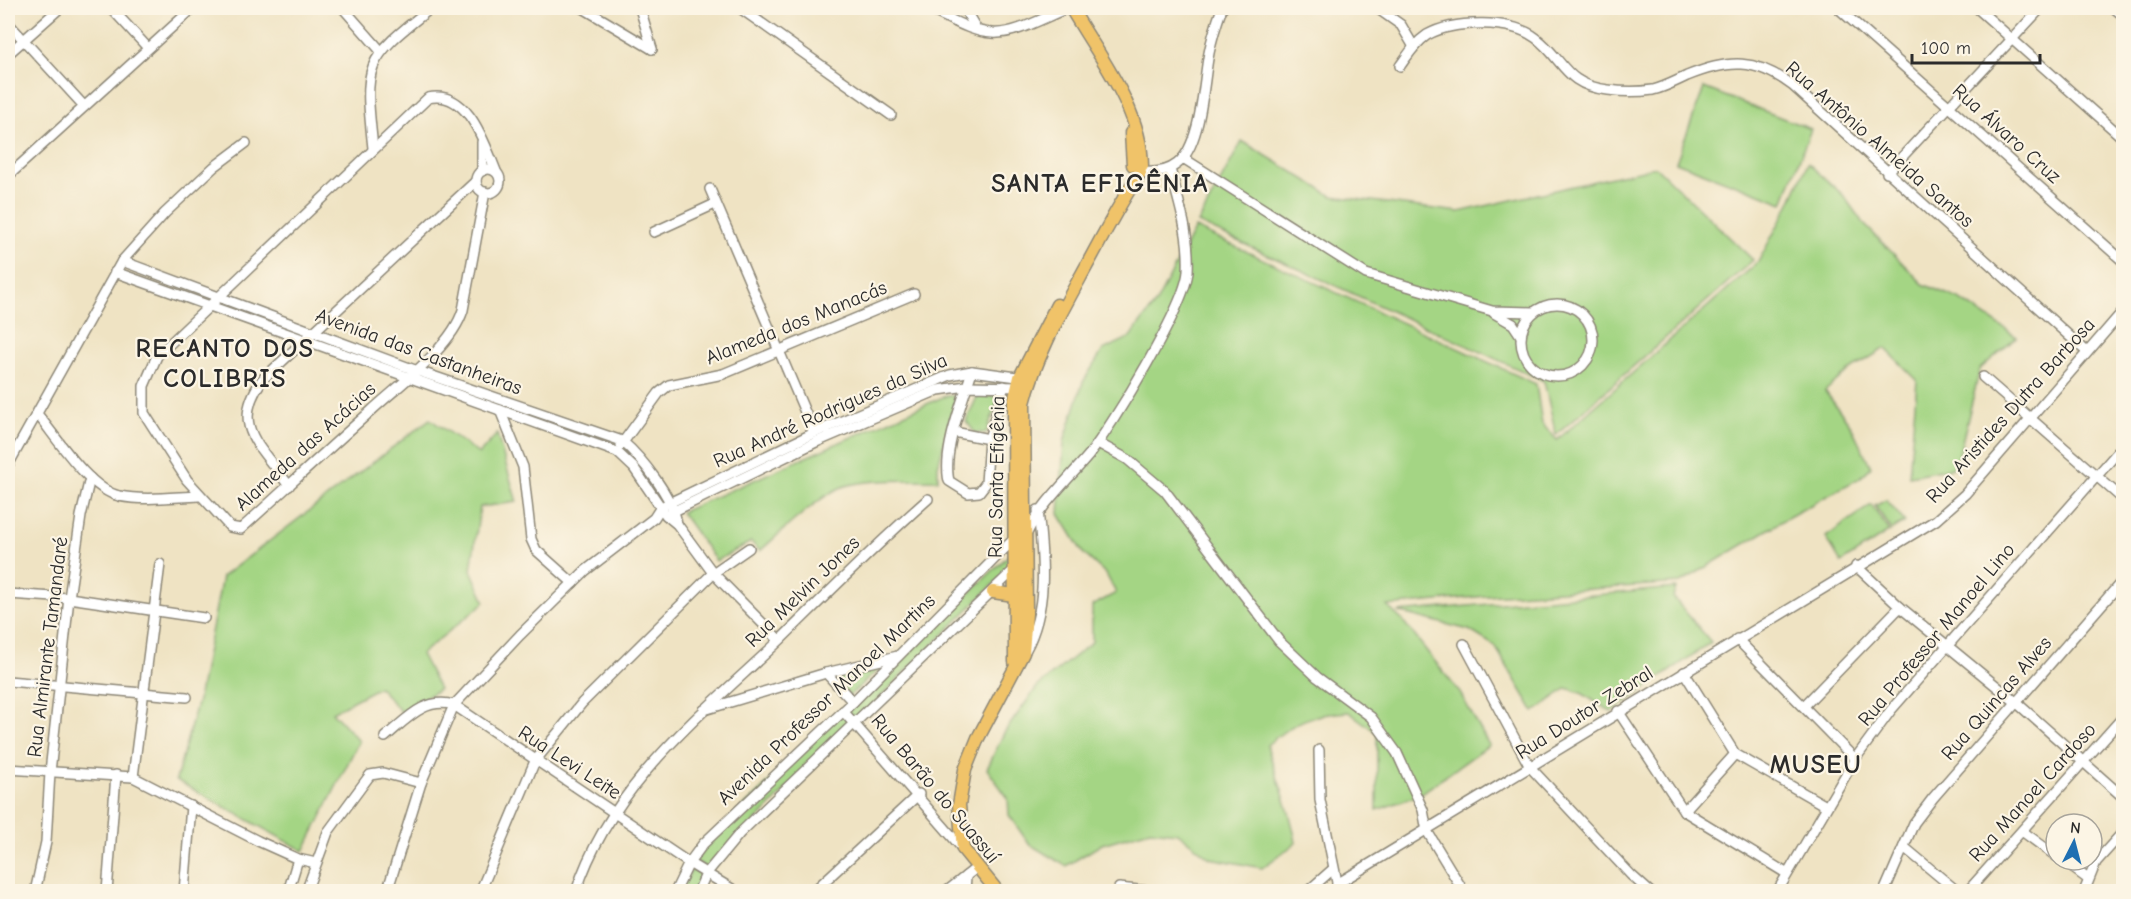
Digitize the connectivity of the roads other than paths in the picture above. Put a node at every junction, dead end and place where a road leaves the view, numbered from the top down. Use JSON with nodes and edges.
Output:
{"nodes":[{"id":1,"x":60,"y":8,"type":"edge"},
{"id":2,"x":111,"y":8,"type":"edge"},
{"id":3,"x":193,"y":8,"type":"edge"},
{"id":4,"x":343,"y":8,"type":"edge"},
{"id":5,"x":431,"y":8,"type":"edge"},
{"id":6,"x":583,"y":8,"type":"edge"},
{"id":7,"x":640,"y":8,"type":"edge"},
{"id":8,"x":740,"y":8,"type":"edge"},
{"id":9,"x":926,"y":8,"type":"edge"},
{"id":10,"x":964,"y":8,"type":"edge"},
{"id":11,"x":1069,"y":8,"type":"edge"},
{"id":12,"x":1222,"y":8,"type":"edge"},
{"id":13,"x":1377,"y":8,"type":"edge"},
{"id":14,"x":1838,"y":8,"type":"edge"},
{"id":15,"x":1977,"y":8,"type":"edge"},
{"id":16,"x":2041,"y":8,"type":"edge"},
{"id":17,"x":2114,"y":8,"type":"edge"},
{"id":18,"x":2124,"y":16,"type":"edge"},
{"id":19,"x":8,"y":24,"type":"edge"},
{"id":20,"x":977,"y":30,"type":"junction"},
{"id":21,"x":23,"y":40,"type":"junction"},
{"id":22,"x":2013,"y":40,"type":"junction"},
{"id":23,"x":1414,"y":46,"type":"junction"},
{"id":24,"x":148,"y":48,"type":"junction"},
{"id":25,"x":380,"y":50,"type":"junction"},
{"id":26,"x":8,"y":54,"type":"edge"},
{"id":27,"x":1400,"y":66,"type":"dead end"},
{"id":28,"x":84,"y":106,"type":"junction"},
{"id":29,"x":1950,"y":106,"type":"junction"},
{"id":30,"x":891,"y":115,"type":"dead end"},
{"id":31,"x":482,"y":137,"type":"junction"},
{"id":32,"x":2124,"y":139,"type":"edge"},
{"id":33,"x":246,"y":143,"type":"dead end"},
{"id":34,"x":373,"y":148,"type":"junction"},
{"id":35,"x":1184,"y":158,"type":"junction"},
{"id":36,"x":1170,"y":169,"type":"junction"},
{"id":37,"x":1140,"y":170,"type":"junction"},
{"id":38,"x":482,"y":171,"type":"junction"},
{"id":39,"x":496,"y":171,"type":"junction"},
{"id":40,"x":1887,"y":173,"type":"junction"},
{"id":41,"x":8,"y":176,"type":"edge"},
{"id":42,"x":477,"y":183,"type":"junction"},
{"id":43,"x":710,"y":189,"type":"dead end"},
{"id":44,"x":487,"y":192,"type":"junction"},
{"id":45,"x":715,"y":204,"type":"junction"},
{"id":46,"x":654,"y":232,"type":"dead end"},
{"id":47,"x":122,"y":261,"type":"junction"},
{"id":48,"x":2124,"y":262,"type":"edge"},
{"id":49,"x":115,"y":272,"type":"junction"},
{"id":50,"x":914,"y":294,"type":"dead end"},
{"id":51,"x":216,"y":298,"type":"junction"},
{"id":52,"x":208,"y":305,"type":"junction"},
{"id":53,"x":2124,"y":310,"type":"edge"},
{"id":54,"x":1492,"y":311,"type":"junction"},
{"id":55,"x":1534,"y":312,"type":"junction"},
{"id":56,"x":316,"y":333,"type":"junction"},
{"id":57,"x":1521,"y":336,"type":"junction"},
{"id":58,"x":307,"y":340,"type":"junction"},
{"id":59,"x":777,"y":351,"type":"junction"},
{"id":60,"x":2087,"y":352,"type":"junction"},
{"id":61,"x":972,"y":371,"type":"junction"},
{"id":62,"x":412,"y":373,"type":"junction"},
{"id":63,"x":1983,"y":376,"type":"dead end"},
{"id":64,"x":1020,"y":383,"type":"junction"},
{"id":65,"x":967,"y":386,"type":"junction"},
{"id":66,"x":500,"y":410,"type":"junction"},
{"id":67,"x":38,"y":415,"type":"junction"},
{"id":68,"x":2031,"y":417,"type":"junction"},
{"id":69,"x":954,"y":432,"type":"junction"},
{"id":70,"x":814,"y":433,"type":"junction"},
{"id":71,"x":989,"y":439,"type":"junction"},
{"id":72,"x":622,"y":441,"type":"junction"},
{"id":73,"x":1098,"y":443,"type":"junction"},
{"id":74,"x":2124,"y":445,"type":"edge"},
{"id":75,"x":617,"y":452,"type":"junction"},
{"id":76,"x":8,"y":465,"type":"edge"},
{"id":77,"x":2095,"y":477,"type":"junction"},
{"id":78,"x":90,"y":478,"type":"junction"},
{"id":79,"x":289,"y":486,"type":"junction"},
{"id":80,"x":199,"y":496,"type":"junction"},
{"id":81,"x":928,"y":499,"type":"dead end"},
{"id":82,"x":2124,"y":500,"type":"edge"},
{"id":83,"x":673,"y":506,"type":"junction"},
{"id":84,"x":1038,"y":510,"type":"junction"},
{"id":85,"x":663,"y":511,"type":"junction"},
{"id":86,"x":677,"y":524,"type":"junction"},
{"id":87,"x":1019,"y":539,"type":"junction"},
{"id":88,"x":749,"y":548,"type":"dead end"},
{"id":89,"x":1024,"y":559,"type":"junction"},
{"id":90,"x":160,"y":564,"type":"dead end"},
{"id":91,"x":1856,"y":566,"type":"junction"},
{"id":92,"x":1015,"y":569,"type":"junction"},
{"id":93,"x":713,"y":573,"type":"junction"},
{"id":94,"x":2124,"y":579,"type":"edge"},
{"id":95,"x":573,"y":584,"type":"junction"},
{"id":96,"x":993,"y":592,"type":"junction"},
{"id":97,"x":8,"y":594,"type":"edge"},
{"id":98,"x":1014,"y":595,"type":"junction"},
{"id":99,"x":69,"y":598,"type":"junction"},
{"id":100,"x":1900,"y":607,"type":"junction"},
{"id":101,"x":155,"y":609,"type":"junction"},
{"id":102,"x":204,"y":618,"type":"dead end"},
{"id":103,"x":1737,"y":639,"type":"junction"},
{"id":104,"x":779,"y":640,"type":"junction"},
{"id":105,"x":1464,"y":644,"type":"dead end"},
{"id":106,"x":1948,"y":646,"type":"junction"},
{"id":107,"x":1023,"y":653,"type":"junction"},
{"id":108,"x":898,"y":656,"type":"junction"},
{"id":109,"x":1015,"y":669,"type":"junction"},
{"id":110,"x":1684,"y":672,"type":"junction"},
{"id":111,"x":826,"y":673,"type":"junction"},
{"id":112,"x":8,"y":681,"type":"edge"},
{"id":113,"x":58,"y":684,"type":"junction"},
{"id":114,"x":146,"y":693,"type":"junction"},
{"id":115,"x":187,"y":697,"type":"dead end"},
{"id":116,"x":853,"y":702,"type":"junction"},
{"id":117,"x":2017,"y":703,"type":"junction"},
{"id":118,"x":454,"y":705,"type":"junction"},
{"id":119,"x":1804,"y":706,"type":"junction"},
{"id":120,"x":701,"y":710,"type":"junction"},
{"id":121,"x":843,"y":711,"type":"junction"},
{"id":122,"x":1618,"y":711,"type":"junction"},
{"id":123,"x":2124,"y":716,"type":"edge"},
{"id":124,"x":856,"y":723,"type":"junction"},
{"id":125,"x":385,"y":737,"type":"dead end"},
{"id":126,"x":1319,"y":750,"type":"dead end"},
{"id":127,"x":1735,"y":754,"type":"junction"},
{"id":128,"x":1855,"y":759,"type":"junction"},
{"id":129,"x":535,"y":761,"type":"junction"},
{"id":130,"x":2084,"y":764,"type":"junction"},
{"id":131,"x":1530,"y":767,"type":"junction"},
{"id":132,"x":8,"y":769,"type":"edge"},
{"id":133,"x":50,"y":772,"type":"junction"},
{"id":134,"x":116,"y":775,"type":"junction"},
{"id":135,"x":133,"y":777,"type":"junction"},
{"id":136,"x":421,"y":783,"type":"junction"},
{"id":137,"x":919,"y":794,"type":"junction"},
{"id":138,"x":2124,"y":798,"type":"edge"},
{"id":139,"x":191,"y":806,"type":"junction"},
{"id":140,"x":1826,"y":806,"type":"junction"},
{"id":141,"x":1684,"y":811,"type":"junction"},
{"id":142,"x":614,"y":812,"type":"junction"},
{"id":143,"x":1427,"y":831,"type":"junction"},
{"id":144,"x":2022,"y":831,"type":"junction"},
{"id":145,"x":2124,"y":831,"type":"edge"},
{"id":146,"x":1904,"y":847,"type":"junction"},
{"id":147,"x":2044,"y":847,"type":"edge"},
{"id":148,"x":963,"y":849,"type":"junction"},
{"id":149,"x":298,"y":859,"type":"junction"},
{"id":150,"x":316,"y":863,"type":"junction"},
{"id":151,"x":689,"y":863,"type":"junction"},
{"id":152,"x":1333,"y":869,"type":"junction"},
{"id":153,"x":971,"y":872,"type":"junction"},
{"id":154,"x":2078,"y":872,"type":"edge"},
{"id":155,"x":1786,"y":873,"type":"junction"},
{"id":156,"x":706,"y":874,"type":"junction"},
{"id":157,"x":2088,"y":879,"type":"junction"},
{"id":158,"x":1119,"y":888,"type":"dead end"},
{"id":159,"x":1338,"y":888,"type":"edge"},
{"id":160,"x":35,"y":891,"type":"edge"},
{"id":161,"x":107,"y":891,"type":"edge"},
{"id":162,"x":184,"y":891,"type":"edge"},
{"id":163,"x":288,"y":891,"type":"edge"},
{"id":164,"x":306,"y":891,"type":"edge"},
{"id":165,"x":387,"y":891,"type":"edge"},
{"id":166,"x":480,"y":891,"type":"edge"},
{"id":167,"x":576,"y":891,"type":"edge"},
{"id":168,"x":675,"y":891,"type":"edge"},
{"id":169,"x":698,"y":891,"type":"edge"},
{"id":170,"x":737,"y":891,"type":"edge"},
{"id":171,"x":813,"y":891,"type":"edge"},
{"id":172,"x":946,"y":891,"type":"edge"},
{"id":173,"x":965,"y":891,"type":"edge"},
{"id":174,"x":998,"y":891,"type":"edge"},
{"id":175,"x":1157,"y":891,"type":"edge"},
{"id":176,"x":1306,"y":891,"type":"edge"},
{"id":177,"x":1464,"y":891,"type":"edge"},
{"id":178,"x":1650,"y":891,"type":"edge"},
{"id":179,"x":1777,"y":891,"type":"edge"},
{"id":180,"x":1884,"y":891,"type":"edge"},
{"id":181,"x":1958,"y":891,"type":"edge"},
{"id":182,"x":1967,"y":891,"type":"edge"},
{"id":183,"x":2084,"y":891,"type":"edge"}],
"edges":[{"from":1,"to":21,"type":"street"},
{"from":2,"to":24,"type":"street"},
{"from":3,"to":24,"type":"street"},
{"from":4,"to":25,"type":"street"},
{"from":5,"to":25,"type":"street"},
{"from":6,"to":7,"type":"street"},
{"from":8,"to":30,"type":"street"},
{"from":9,"to":20,"type":"street"},
{"from":10,"to":20,"type":"street"},
{"from":11,"to":20,"type":"street"},
{"from":11,"to":37,"type":"main road"},
{"from":12,"to":35,"type":"street"},
{"from":13,"to":23,"type":"street"},
{"from":14,"to":29,"type":"street","name":"Rua Álvaro Cruz"},
{"from":15,"to":22,"type":"street"},
{"from":16,"to":22,"type":"street"},
{"from":17,"to":18,"type":"street"},
{"from":19,"to":21,"type":"street"},
{"from":21,"to":26,"type":"street"},
{"from":21,"to":28,"type":"street"},
{"from":22,"to":29,"type":"street"},
{"from":22,"to":32,"type":"street"},
{"from":23,"to":27,"type":"street","name":"Rua Antônio Almeida Santos"},
{"from":23,"to":40,"type":"street","name":"Rua Antônio Almeida Santos"},
{"from":24,"to":28,"type":"street"},
{"from":25,"to":34,"type":"street"},
{"from":28,"to":41,"type":"street"},
{"from":29,"to":40,"type":"street"},
{"from":29,"to":48,"type":"street","name":"Rua Álvaro Cruz"},
{"from":31,"to":34,"type":"street","name":"Alameda das Acácias"},
{"from":31,"to":38,"type":"street"},
{"from":31,"to":39,"type":"street","name":"Alameda das Acácias"},
{"from":33,"to":47,"type":"street"},
{"from":34,"to":51,"type":"street","name":"Alameda das Acácias"},
{"from":35,"to":36,"type":"street"},
{"from":35,"to":54,"type":"street"},
{"from":36,"to":37,"type":"street"},
{"from":36,"to":73,"type":"street","name":"Avenida Professor Manoel Martins"},
{"from":37,"to":64,"type":"main road","name":"Rua Santa Efigênia"},
{"from":38,"to":39,"type":"street"},
{"from":38,"to":42,"type":"street"},
{"from":39,"to":44,"type":"street"},
{"from":40,"to":60,"type":"street","name":"Rua Antônio Almeida Santos"},
{"from":42,"to":44,"type":"street"},
{"from":42,"to":56,"type":"street"},
{"from":43,"to":45,"type":"street"},
{"from":44,"to":62,"type":"street","name":"Alameda das Acácias"},
{"from":45,"to":46,"type":"street"},
{"from":45,"to":59,"type":"street"},
{"from":47,"to":49,"type":"street"},
{"from":47,"to":51,"type":"street","name":"Avenida das Castanheiras"},
{"from":49,"to":52,"type":"street","name":"Avenida das Castanheiras"},
{"from":49,"to":67,"type":"street"},
{"from":50,"to":59,"type":"street","name":"Alameda dos Manacás"},
{"from":51,"to":52,"type":"street","name":"Alameda das Acácias"},
{"from":51,"to":56,"type":"street","name":"Avenida das Castanheiras"},
{"from":52,"to":58,"type":"street","name":"Avenida das Castanheiras"},
{"from":52,"to":80,"type":"street","name":"Alameda das Acácias"},
{"from":53,"to":60,"type":"street","name":"Rua Aristides Dutra Barbosa"},
{"from":54,"to":55,"type":"street"},
{"from":54,"to":57,"type":"street"},
{"from":55,"to":57,"type":"street"},
{"from":55,"to":57,"type":"street"},
{"from":56,"to":58,"type":"street"},
{"from":56,"to":62,"type":"street","name":"Avenida das Castanheiras"},
{"from":58,"to":62,"type":"street","name":"Avenida das Castanheiras"},
{"from":58,"to":79,"type":"street"},
{"from":59,"to":70,"type":"street"},
{"from":59,"to":72,"type":"street","name":"Alameda dos Manacás"},
{"from":60,"to":68,"type":"street","name":"Rua Aristides Dutra Barbosa"},
{"from":61,"to":64,"type":"street","name":"Rua André Rodrigues da Silva"},
{"from":61,"to":65,"type":"street"},
{"from":61,"to":70,"type":"street","name":"Rua André Rodrigues da Silva"},
{"from":62,"to":66,"type":"street","name":"Avenida das Castanheiras"},
{"from":62,"to":72,"type":"street","name":"Avenida das Castanheiras"},
{"from":62,"to":79,"type":"street","name":"Alameda das Acácias"},
{"from":63,"to":68,"type":"street"},
{"from":64,"to":65,"type":"street","name":"Rua André Rodrigues da Silva"},
{"from":64,"to":71,"type":"street"},
{"from":64,"to":87,"type":"main road","name":"Rua Santa Efigênia"},
{"from":65,"to":69,"type":"street"},
{"from":65,"to":83,"type":"street","name":"Rua André Rodrigues da Silva"},
{"from":66,"to":75,"type":"street","name":"Avenida das Castanheiras"},
{"from":66,"to":95,"type":"street"},
{"from":67,"to":76,"type":"street"},
{"from":67,"to":78,"type":"street"},
{"from":68,"to":77,"type":"street"},
{"from":68,"to":91,"type":"street","name":"Rua Aristides Dutra Barbosa"},
{"from":69,"to":71,"type":"street"},
{"from":69,"to":71,"type":"street"},
{"from":70,"to":83,"type":"street","name":"Rua André Rodrigues da Silva"},
{"from":72,"to":75,"type":"street","name":"Alameda dos Manacás"},
{"from":72,"to":83,"type":"street","name":"Avenida das Castanheiras"},
{"from":73,"to":84,"type":"street","name":"Avenida Professor Manoel Martins"},
{"from":73,"to":143,"type":"street"},
{"from":74,"to":77,"type":"street","name":"Rua Professor Manoel Lino"},
{"from":75,"to":85,"type":"street","name":"Avenida das Castanheiras"},
{"from":77,"to":82,"type":"street"},
{"from":77,"to":106,"type":"street","name":"Rua Professor Manoel Lino"},
{"from":78,"to":80,"type":"street"},
{"from":78,"to":99,"type":"street","name":"Rua Almirante Tamandaré"},
{"from":79,"to":80,"type":"street","name":"Alameda das Acácias"},
{"from":81,"to":104,"type":"street","name":"Rua Melvin Jones"},
{"from":83,"to":85,"type":"street","name":"Rua André Rodrigues da Silva"},
{"from":83,"to":86,"type":"street"},
{"from":84,"to":87,"type":"street","name":"Avenida Professor Manoel Martins"},
{"from":84,"to":107,"type":"street"},
{"from":85,"to":86,"type":"street","name":"Avenida das Castanheiras"},
{"from":85,"to":95,"type":"street","name":"Rua André Rodrigues da Silva"},
{"from":86,"to":93,"type":"street"},
{"from":87,"to":89,"type":"main road","name":"Rua Santa Efigênia"},
{"from":87,"to":92,"type":"main road","name":"Rua Santa Efigênia"},
{"from":87,"to":108,"type":"street","name":"Avenida Professor Manoel Martins"},
{"from":88,"to":93,"type":"street"},
{"from":89,"to":92,"type":"street","name":"Avenida Professor Manoel Martins"},
{"from":89,"to":107,"type":"main road","name":"Rua Santa Efigênia"},
{"from":90,"to":101,"type":"street"},
{"from":91,"to":100,"type":"street"},
{"from":91,"to":103,"type":"street","name":"Rua Doutor Zebral"},
{"from":92,"to":96,"type":"street","name":"Avenida Professor Manoel Martins"},
{"from":92,"to":98,"type":"main road","name":"Rua Santa Efigênia"},
{"from":93,"to":104,"type":"street"},
{"from":93,"to":129,"type":"street"},
{"from":94,"to":117,"type":"street","name":"Rua Quincas Alves"},
{"from":95,"to":118,"type":"street","name":"Rua André Rodrigues da Silva"},
{"from":96,"to":98,"type":"main road"},
{"from":96,"to":124,"type":"street","name":"Avenida Professor Manoel Martins"},
{"from":97,"to":99,"type":"street"},
{"from":98,"to":109,"type":"main road","name":"Rua Santa Efigênia"},
{"from":99,"to":101,"type":"street"},
{"from":99,"to":113,"type":"street","name":"Rua Almirante Tamandaré"},
{"from":100,"to":106,"type":"street"},
{"from":100,"to":119,"type":"street"},
{"from":101,"to":102,"type":"street"},
{"from":101,"to":114,"type":"street"},
{"from":103,"to":110,"type":"street","name":"Rua Doutor Zebral"},
{"from":103,"to":119,"type":"street"},
{"from":104,"to":120,"type":"street","name":"Rua Melvin Jones"},
{"from":105,"to":131,"type":"street"},
{"from":106,"to":117,"type":"street"},
{"from":106,"to":128,"type":"street","name":"Rua Professor Manoel Lino"},
{"from":107,"to":109,"type":"main road","name":"Rua Santa Efigênia"},
{"from":108,"to":111,"type":"street"},
{"from":108,"to":116,"type":"street","name":"Avenida Professor Manoel Martins"},
{"from":109,"to":148,"type":"main road","name":"Rua Santa Efigênia"},
{"from":110,"to":122,"type":"street","name":"Rua Doutor Zebral"},
{"from":110,"to":127,"type":"street"},
{"from":111,"to":116,"type":"street"},
{"from":111,"to":120,"type":"street"},
{"from":112,"to":113,"type":"street"},
{"from":113,"to":114,"type":"street"},
{"from":113,"to":133,"type":"street","name":"Rua Almirante Tamandaré"},
{"from":114,"to":115,"type":"street"},
{"from":114,"to":135,"type":"street"},
{"from":116,"to":121,"type":"street","name":"Avenida Professor Manoel Martins"},
{"from":117,"to":130,"type":"street"},
{"from":117,"to":146,"type":"street","name":"Rua Quincas Alves"},
{"from":118,"to":125,"type":"street"},
{"from":118,"to":129,"type":"street","name":"Rua Levi Leite"},
{"from":118,"to":136,"type":"street","name":"Rua André Rodrigues da Silva"},
{"from":119,"to":128,"type":"street"},
{"from":120,"to":142,"type":"street","name":"Rua Melvin Jones"},
{"from":121,"to":124,"type":"street","name":"Rua Barão do Suassuí"},
{"from":121,"to":151,"type":"street","name":"Avenida Professor Manoel Martins"},
{"from":122,"to":131,"type":"street","name":"Rua Doutor Zebral"},
{"from":122,"to":141,"type":"street"},
{"from":123,"to":130,"type":"street","name":"Rua Manoel Cardoso"},
{"from":124,"to":137,"type":"street","name":"Rua Barão do Suassuí"},
{"from":124,"to":156,"type":"street","name":"Avenida Professor Manoel Martins"},
{"from":126,"to":152,"type":"street"},
{"from":127,"to":140,"type":"street"},
{"from":127,"to":141,"type":"street"},
{"from":128,"to":140,"type":"street","name":"Rua Professor Manoel Lino"},
{"from":129,"to":142,"type":"street","name":"Rua Levi Leite"},
{"from":129,"to":166,"type":"street"},
{"from":130,"to":138,"type":"street"},
{"from":130,"to":144,"type":"street","name":"Rua Manoel Cardoso"},
{"from":131,"to":143,"type":"street","name":"Rua Doutor Zebral"},
{"from":131,"to":178,"type":"street"},
{"from":132,"to":133,"type":"street"},
{"from":133,"to":134,"type":"street"},
{"from":133,"to":160,"type":"street","name":"Rua Almirante Tamandaré"},
{"from":134,"to":135,"type":"street"},
{"from":134,"to":161,"type":"street"},
{"from":135,"to":139,"type":"street"},
{"from":136,"to":150,"type":"street"},
{"from":136,"to":165,"type":"street","name":"Rua André Rodrigues da Silva"},
{"from":137,"to":148,"type":"street","name":"Rua Barão do Suassuí"},
{"from":137,"to":171,"type":"street"},
{"from":139,"to":149,"type":"street"},
{"from":139,"to":162,"type":"street"},
{"from":140,"to":155,"type":"street","name":"Rua Professor Manoel Lino"},
{"from":141,"to":155,"type":"street"},
{"from":142,"to":151,"type":"street","name":"Rua Levi Leite"},
{"from":142,"to":167,"type":"street","name":"Rua Melvin Jones"},
{"from":143,"to":159,"type":"street","name":"Rua Doutor Zebral"},
{"from":143,"to":177,"type":"street"},
{"from":144,"to":147,"type":"street"},
{"from":144,"to":182,"type":"street","name":"Rua Manoel Cardoso"},
{"from":145,"to":157,"type":"street"},
{"from":146,"to":180,"type":"street","name":"Rua Quincas Alves"},
{"from":146,"to":181,"type":"street"},
{"from":148,"to":153,"type":"main road","name":"Rua Barão do Suassuí"},
{"from":149,"to":150,"type":"street"},
{"from":149,"to":163,"type":"street"},
{"from":150,"to":164,"type":"street"},
{"from":151,"to":156,"type":"street","name":"Rua Levi Leite"},
{"from":151,"to":168,"type":"street","name":"Avenida Professor Manoel Martins"},
{"from":152,"to":159,"type":"street"},
{"from":152,"to":176,"type":"street"},
{"from":153,"to":172,"type":"street"},
{"from":153,"to":173,"type":"street"},
{"from":153,"to":174,"type":"main road","name":"Rua Barão do Suassuí"},
{"from":154,"to":157,"type":"street"},
{"from":155,"to":179,"type":"street","name":"Rua Professor Manoel Lino"},
{"from":156,"to":169,"type":"street","name":"Avenida Professor Manoel Martins"},
{"from":156,"to":170,"type":"street","name":"Rua Levi Leite"},
{"from":157,"to":183,"type":"street"},
{"from":158,"to":175,"type":"street"}]}
